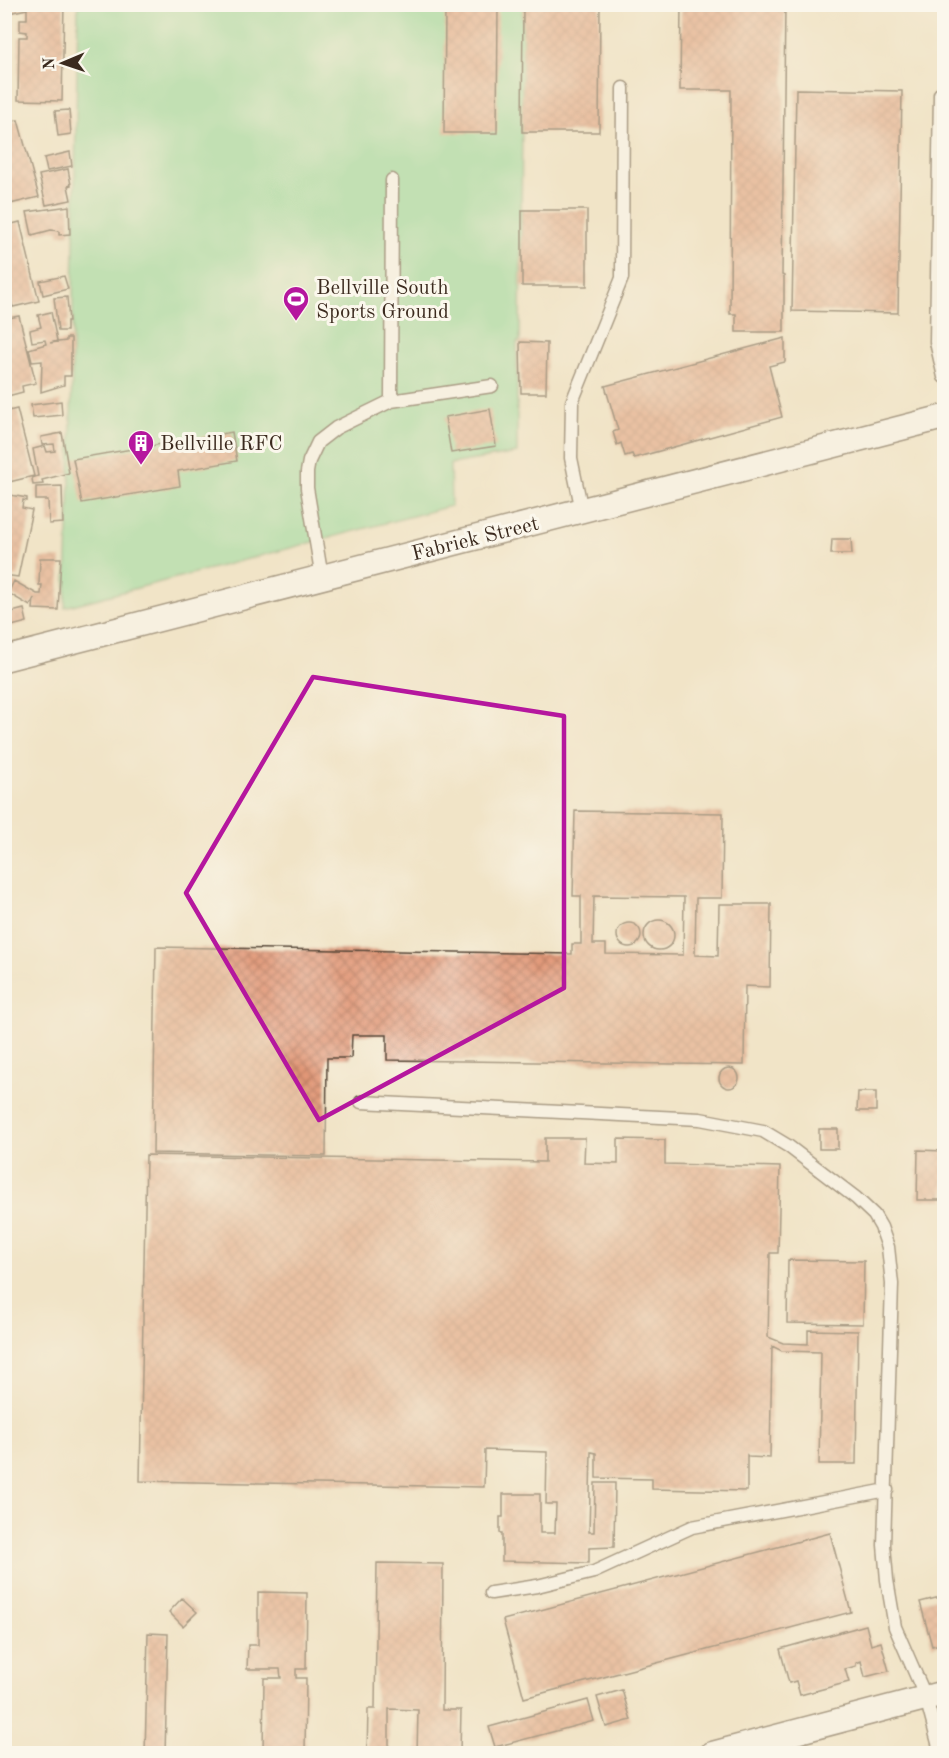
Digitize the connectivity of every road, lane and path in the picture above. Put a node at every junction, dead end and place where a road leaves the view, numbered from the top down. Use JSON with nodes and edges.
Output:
{"nodes":[{"id":1,"x":623,"y":88,"type":"dead end"},
{"id":2,"x":940,"y":94,"type":"dead end"},
{"id":3,"x":392,"y":180,"type":"dead end"},
{"id":4,"x":945,"y":377,"type":"edge"},
{"id":5,"x":492,"y":386,"type":"dead end"},
{"id":6,"x":391,"y":401,"type":"junction"},
{"id":7,"x":945,"y":417,"type":"edge"},
{"id":8,"x":582,"y":511,"type":"junction"},
{"id":9,"x":322,"y":578,"type":"junction"},
{"id":10,"x":4,"y":659,"type":"edge"},
{"id":11,"x":361,"y":1102,"type":"dead end"},
{"id":12,"x":887,"y":1490,"type":"junction"},
{"id":13,"x":491,"y":1593,"type":"dead end"},
{"id":14,"x":935,"y":1696,"type":"edge"},
{"id":15,"x":712,"y":1754,"type":"edge"},
{"id":16,"x":941,"y":1754,"type":"edge"}],
"edges":[{"from":1,"to":8,"type":"lane"},
{"from":2,"to":4,"type":"lane"},
{"from":3,"to":6,"type":"lane"},
{"from":5,"to":6,"type":"lane"},
{"from":6,"to":9,"type":"lane"},
{"from":7,"to":8,"type":"street","name":"Fabriek Street"},
{"from":8,"to":9,"type":"street","name":"Fabriek Street"},
{"from":9,"to":10,"type":"street","name":"Fabriek Street"},
{"from":11,"to":12,"type":"lane"},
{"from":12,"to":13,"type":"lane"},
{"from":12,"to":14,"type":"lane"},
{"from":14,"to":15,"type":"street"},
{"from":14,"to":16,"type":"lane"}]}
